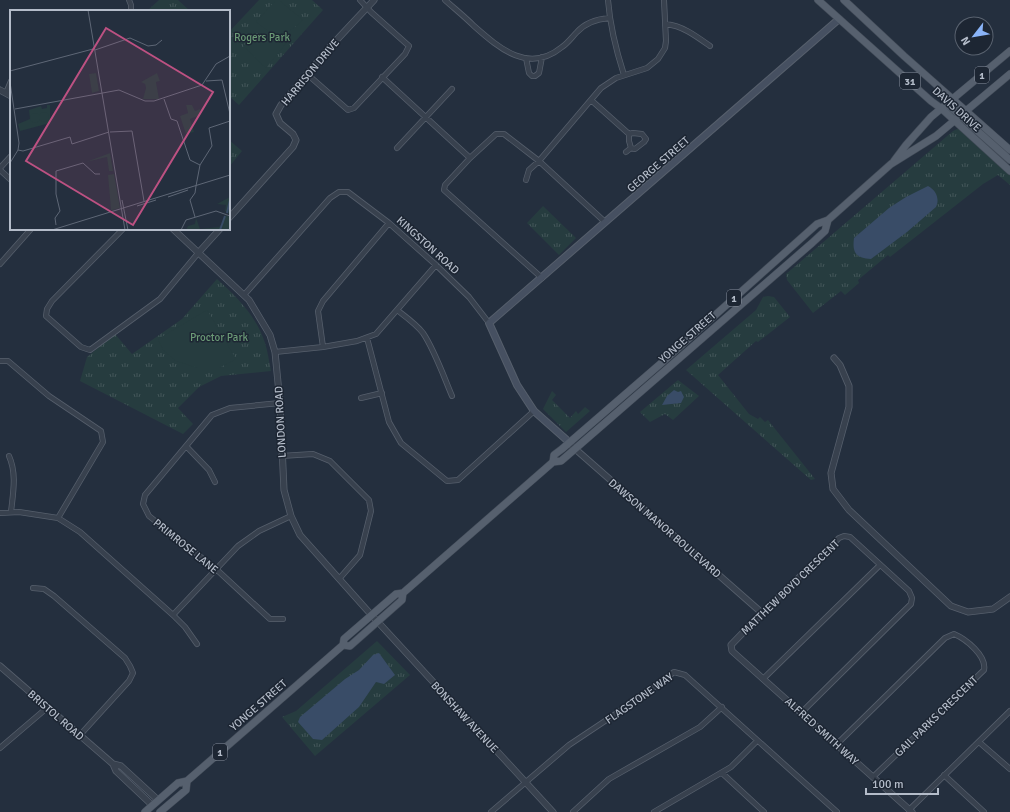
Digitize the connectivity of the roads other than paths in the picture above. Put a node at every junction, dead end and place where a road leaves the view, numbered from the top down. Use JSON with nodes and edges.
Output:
{"nodes":[{"id":1,"x":129,"y":0,"type":"edge"},
{"id":2,"x":360,"y":0,"type":"edge"},
{"id":3,"x":374,"y":0,"type":"edge"},
{"id":4,"x":445,"y":0,"type":"edge"},
{"id":5,"x":608,"y":0,"type":"edge"},
{"id":6,"x":664,"y":0,"type":"edge"},
{"id":7,"x":818,"y":0,"type":"edge"},
{"id":8,"x":844,"y":0,"type":"edge"},
{"id":9,"x":367,"y":8,"type":"junction"},
{"id":10,"x":131,"y":10,"type":"edge"},
{"id":11,"x":609,"y":18,"type":"junction"},
{"id":12,"x":839,"y":19,"type":"junction"},
{"id":13,"x":666,"y":24,"type":"junction"},
{"id":14,"x":710,"y":46,"type":"dead end"},
{"id":15,"x":1010,"y":51,"type":"edge"},
{"id":16,"x":526,"y":58,"type":"junction"},
{"id":17,"x":542,"y":58,"type":"junction"},
{"id":18,"x":307,"y":74,"type":"junction"},
{"id":19,"x":1010,"y":74,"type":"edge"},
{"id":20,"x":624,"y":75,"type":"junction"},
{"id":21,"x":382,"y":77,"type":"junction"},
{"id":22,"x":452,"y":89,"type":"dead end"},
{"id":23,"x":0,"y":90,"type":"edge"},
{"id":24,"x":8,"y":95,"type":"edge"},
{"id":25,"x":591,"y":100,"type":"junction"},
{"id":26,"x":948,"y":104,"type":"junction"},
{"id":27,"x":966,"y":110,"type":"junction"},
{"id":28,"x":960,"y":115,"type":"junction"},
{"id":29,"x":426,"y":117,"type":"junction"},
{"id":30,"x":954,"y":120,"type":"junction"},
{"id":31,"x":629,"y":134,"type":"junction"},
{"id":32,"x":396,"y":148,"type":"dead end"},
{"id":33,"x":631,"y":148,"type":"junction"},
{"id":34,"x":1010,"y":150,"type":"edge"},
{"id":35,"x":626,"y":152,"type":"dead end"},
{"id":36,"x":10,"y":157,"type":"edge"},
{"id":37,"x":470,"y":158,"type":"junction"},
{"id":38,"x":1010,"y":160,"type":"edge"},
{"id":39,"x":539,"y":161,"type":"junction"},
{"id":40,"x":891,"y":164,"type":"junction"},
{"id":41,"x":0,"y":169,"type":"edge"},
{"id":42,"x":1010,"y":171,"type":"edge"},
{"id":43,"x":10,"y":179,"type":"edge"},
{"id":44,"x":526,"y":180,"type":"dead end"},
{"id":45,"x":230,"y":217,"type":"edge"},
{"id":46,"x":828,"y":220,"type":"junction"},
{"id":47,"x":605,"y":222,"type":"junction"},
{"id":48,"x":389,"y":223,"type":"junction"},
{"id":49,"x":30,"y":230,"type":"edge"},
{"id":50,"x":121,"y":230,"type":"edge"},
{"id":51,"x":174,"y":230,"type":"edge"},
{"id":52,"x":219,"y":230,"type":"edge"},
{"id":53,"x":199,"y":252,"type":"junction"},
{"id":54,"x":0,"y":264,"type":"edge"},
{"id":55,"x":436,"y":265,"type":"junction"},
{"id":56,"x":542,"y":278,"type":"junction"},
{"id":57,"x":244,"y":295,"type":"junction"},
{"id":58,"x":397,"y":310,"type":"junction"},
{"id":59,"x":489,"y":323,"type":"junction"},
{"id":60,"x":367,"y":338,"type":"junction"},
{"id":61,"x":323,"y":347,"type":"junction"},
{"id":62,"x":275,"y":352,"type":"junction"},
{"id":63,"x":834,"y":358,"type":"dead end"},
{"id":64,"x":0,"y":361,"type":"edge"},
{"id":65,"x":382,"y":393,"type":"junction"},
{"id":66,"x":452,"y":396,"type":"dead end"},
{"id":67,"x":361,"y":398,"type":"dead end"},
{"id":68,"x":280,"y":403,"type":"junction"},
{"id":69,"x":534,"y":411,"type":"junction"},
{"id":70,"x":569,"y":442,"type":"junction"},
{"id":71,"x":186,"y":446,"type":"junction"},
{"id":72,"x":576,"y":449,"type":"junction"},
{"id":73,"x":10,"y":456,"type":"dead end"},
{"id":74,"x":281,"y":456,"type":"junction"},
{"id":75,"x":552,"y":462,"type":"junction"},
{"id":76,"x":215,"y":482,"type":"dead end"},
{"id":77,"x":11,"y":512,"type":"junction"},
{"id":78,"x":0,"y":513,"type":"edge"},
{"id":79,"x":291,"y":516,"type":"junction"},
{"id":80,"x":58,"y":518,"type":"junction"},
{"id":81,"x":880,"y":565,"type":"junction"},
{"id":82,"x":216,"y":569,"type":"junction"},
{"id":83,"x":339,"y":579,"type":"junction"},
{"id":84,"x":33,"y":588,"type":"dead end"},
{"id":85,"x":403,"y":593,"type":"junction"},
{"id":86,"x":1010,"y":597,"type":"edge"},
{"id":87,"x":762,"y":614,"type":"junction"},
{"id":88,"x":173,"y":615,"type":"junction"},
{"id":89,"x":371,"y":615,"type":"junction"},
{"id":90,"x":283,"y":619,"type":"dead end"},
{"id":91,"x":378,"y":622,"type":"junction"},
{"id":92,"x":197,"y":644,"type":"dead end"},
{"id":93,"x":343,"y":645,"type":"junction"},
{"id":94,"x":732,"y":651,"type":"joint"},
{"id":95,"x":0,"y":666,"type":"edge"},
{"id":96,"x":763,"y":679,"type":"junction"},
{"id":97,"x":722,"y":707,"type":"junction"},
{"id":98,"x":48,"y":708,"type":"junction"},
{"id":99,"x":1010,"y":711,"type":"edge"},
{"id":100,"x":801,"y":713,"type":"junction"},
{"id":101,"x":80,"y":735,"type":"junction"},
{"id":102,"x":757,"y":741,"type":"junction"},
{"id":103,"x":979,"y":742,"type":"junction"},
{"id":104,"x":837,"y":744,"type":"junction"},
{"id":105,"x":0,"y":748,"type":"edge"},
{"id":106,"x":113,"y":764,"type":"junction"},
{"id":107,"x":1010,"y":769,"type":"edge"},
{"id":108,"x":722,"y":773,"type":"junction"},
{"id":109,"x":944,"y":775,"type":"junction"},
{"id":110,"x":873,"y":777,"type":"junction"},
{"id":111,"x":187,"y":781,"type":"junction"},
{"id":112,"x":526,"y":782,"type":"junction"},
{"id":113,"x":158,"y":800,"type":"junction"},
{"id":114,"x":152,"y":805,"type":"junction"},
{"id":115,"x":163,"y":811,"type":"edge"},
{"id":116,"x":910,"y":811,"type":"edge"},
{"id":117,"x":145,"y":812,"type":"edge"},
{"id":118,"x":492,"y":812,"type":"edge"},
{"id":119,"x":553,"y":812,"type":"edge"},
{"id":120,"x":573,"y":812,"type":"edge"},
{"id":121,"x":654,"y":812,"type":"edge"},
{"id":122,"x":764,"y":812,"type":"edge"},
{"id":123,"x":837,"y":812,"type":"edge"},
{"id":124,"x":984,"y":812,"type":"edge"}],
"edges":[{"from":1,"to":10,"type":"street"},
{"from":2,"to":9,"type":"street"},
{"from":3,"to":9,"type":"street","name":"HARRISON DRIVE"},
{"from":4,"to":16,"type":"street"},
{"from":5,"to":11,"type":"street"},
{"from":6,"to":13,"type":"street"},
{"from":7,"to":12,"type":"main road","name":"DAVIS DRIVE","number":"31"},
{"from":8,"to":26,"type":"main road","name":"DAVIS DRIVE","number":"31"},
{"from":9,"to":18,"type":"street","name":"HARRISON DRIVE"},
{"from":9,"to":21,"type":"street"},
{"from":11,"to":17,"type":"street"},
{"from":11,"to":20,"type":"street"},
{"from":12,"to":26,"type":"main road","name":"DAVIS DRIVE","number":"31"},
{"from":12,"to":47,"type":"main road","name":"GEORGE STREET"},
{"from":13,"to":14,"type":"street"},
{"from":13,"to":20,"type":"street"},
{"from":15,"to":26,"type":"main road","name":"YONGE STREET","number":"1"},
{"from":16,"to":17,"type":"street"},
{"from":16,"to":17,"type":"street"},
{"from":18,"to":21,"type":"street"},
{"from":18,"to":45,"type":"street","name":"HARRISON DRIVE"},
{"from":19,"to":27,"type":"main road","name":"YONGE STREET","number":"1"},
{"from":20,"to":25,"type":"street"},
{"from":21,"to":29,"type":"street"},
{"from":22,"to":29,"type":"street"},
{"from":23,"to":24,"type":"street"},
{"from":25,"to":31,"type":"street"},
{"from":25,"to":39,"type":"street"},
{"from":26,"to":27,"type":"main road","name":"DAVIS DRIVE","number":"31"},
{"from":26,"to":28,"type":"main road"},
{"from":26,"to":30,"type":"main road","name":"DAVIS DRIVE","number":"31"},
{"from":26,"to":40,"type":"main road","name":"YONGE STREET","number":"1"},
{"from":27,"to":28,"type":"main road","name":"YONGE STREET","number":"1"},
{"from":27,"to":34,"type":"main road","name":"DAVIS DRIVE","number":"31"},
{"from":28,"to":30,"type":"main road","name":"YONGE STREET","number":"1"},
{"from":28,"to":38,"type":"main road"},
{"from":29,"to":32,"type":"street"},
{"from":29,"to":37,"type":"street"},
{"from":30,"to":40,"type":"main road","name":"YONGE STREET","number":"1"},
{"from":30,"to":42,"type":"main road","name":"DAVIS DRIVE","number":"31"},
{"from":31,"to":33,"type":"street"},
{"from":31,"to":33,"type":"street"},
{"from":33,"to":35,"type":"street"},
{"from":36,"to":41,"type":"street"},
{"from":37,"to":39,"type":"street"},
{"from":37,"to":56,"type":"street"},
{"from":39,"to":44,"type":"street"},
{"from":39,"to":47,"type":"street"},
{"from":40,"to":46,"type":"main road","name":"YONGE STREET","number":"1"},
{"from":41,"to":43,"type":"street"},
{"from":46,"to":70,"type":"main road","name":"YONGE STREET","number":"1"},
{"from":46,"to":72,"type":"main road","name":"YONGE STREET","number":"1"},
{"from":47,"to":56,"type":"main road","name":"GEORGE STREET"},
{"from":48,"to":55,"type":"street","name":"KINGSTON ROAD"},
{"from":48,"to":57,"type":"street","name":"KINGSTON ROAD"},
{"from":48,"to":61,"type":"street"},
{"from":49,"to":54,"type":"street"},
{"from":50,"to":53,"type":"street"},
{"from":51,"to":53,"type":"street","name":"LONDON ROAD"},
{"from":52,"to":53,"type":"street"},
{"from":53,"to":57,"type":"street","name":"LONDON ROAD"},
{"from":55,"to":58,"type":"street"},
{"from":55,"to":59,"type":"street","name":"KINGSTON ROAD"},
{"from":56,"to":59,"type":"main road","name":"GEORGE STREET"},
{"from":57,"to":62,"type":"street","name":"LONDON ROAD"},
{"from":58,"to":60,"type":"street"},
{"from":58,"to":66,"type":"street"},
{"from":59,"to":69,"type":"main road","name":"KINGSTON ROAD"},
{"from":60,"to":61,"type":"street"},
{"from":60,"to":65,"type":"street"},
{"from":61,"to":62,"type":"street"},
{"from":62,"to":68,"type":"street","name":"LONDON ROAD"},
{"from":63,"to":86,"type":"street"},
{"from":64,"to":80,"type":"street"},
{"from":65,"to":67,"type":"street"},
{"from":65,"to":69,"type":"street"},
{"from":68,"to":71,"type":"street","name":"PRIMROSE LANE"},
{"from":68,"to":74,"type":"street","name":"LONDON ROAD"},
{"from":69,"to":70,"type":"main road","name":"KINGSTON ROAD"},
{"from":70,"to":72,"type":"street","name":"DAWSON MANOR BOULEVARD"},
{"from":70,"to":75,"type":"main road","name":"YONGE STREET","number":"1"},
{"from":71,"to":76,"type":"street"},
{"from":71,"to":82,"type":"street","name":"PRIMROSE LANE"},
{"from":72,"to":75,"type":"main road","name":"YONGE STREET","number":"1"},
{"from":72,"to":87,"type":"street","name":"DAWSON MANOR BOULEVARD"},
{"from":73,"to":77,"type":"street"},
{"from":74,"to":79,"type":"street","name":"LONDON ROAD"},
{"from":74,"to":83,"type":"street"},
{"from":75,"to":85,"type":"main road","name":"YONGE STREET","number":"1"},
{"from":77,"to":78,"type":"street"},
{"from":77,"to":80,"type":"street"},
{"from":79,"to":82,"type":"street"},
{"from":79,"to":83,"type":"street","name":"LONDON ROAD"},
{"from":80,"to":88,"type":"street"},
{"from":81,"to":87,"type":"street","name":"MATTHEW BOYD CRESCENT"},
{"from":81,"to":96,"type":"street"},
{"from":81,"to":100,"type":"street","name":"MATTHEW BOYD CRESCENT"},
{"from":82,"to":88,"type":"street"},
{"from":82,"to":90,"type":"street","name":"PRIMROSE LANE"},
{"from":83,"to":89,"type":"street","name":"LONDON ROAD"},
{"from":84,"to":101,"type":"street"},
{"from":85,"to":89,"type":"main road","name":"YONGE STREET","number":"1"},
{"from":85,"to":91,"type":"main road","name":"YONGE STREET","number":"1"},
{"from":87,"to":94,"type":"street","name":"MATTHEW BOYD CRESCENT"},
{"from":88,"to":92,"type":"street"},
{"from":89,"to":91,"type":"street","name":"LONDON ROAD"},
{"from":89,"to":93,"type":"main road","name":"YONGE STREET","number":"1"},
{"from":91,"to":93,"type":"main road","name":"YONGE STREET","number":"1"},
{"from":91,"to":112,"type":"street","name":"BONSHAW AVENUE"},
{"from":93,"to":111,"type":"main road","name":"YONGE STREET","number":"1"},
{"from":94,"to":96,"type":"street","name":"ALFRED SMITH WAY"},
{"from":95,"to":98,"type":"street","name":"BRISTOL ROAD"},
{"from":96,"to":100,"type":"street","name":"ALFRED SMITH WAY"},
{"from":97,"to":102,"type":"street","name":"FLAGSTONE WAY"},
{"from":97,"to":112,"type":"street","name":"FLAGSTONE WAY"},
{"from":97,"to":120,"type":"street"},
{"from":98,"to":101,"type":"street","name":"BRISTOL ROAD"},
{"from":98,"to":105,"type":"street"},
{"from":99,"to":103,"type":"street"},
{"from":100,"to":104,"type":"street","name":"ALFRED SMITH WAY"},
{"from":101,"to":106,"type":"street","name":"BRISTOL ROAD"},
{"from":102,"to":108,"type":"street"},
{"from":102,"to":123,"type":"street","name":"FLAGSTONE WAY"},
{"from":103,"to":107,"type":"street"},
{"from":103,"to":109,"type":"street"},
{"from":104,"to":110,"type":"street","name":"ALFRED SMITH WAY"},
{"from":104,"to":110,"type":"street","name":"GAIL PARKS CRESCENT"},
{"from":106,"to":113,"type":"street","name":"BRISTOL ROAD"},
{"from":106,"to":114,"type":"street","name":"BRISTOL ROAD"},
{"from":108,"to":121,"type":"street"},
{"from":108,"to":122,"type":"street"},
{"from":109,"to":116,"type":"street"},
{"from":109,"to":124,"type":"street"},
{"from":110,"to":116,"type":"street","name":"ALFRED SMITH WAY"},
{"from":111,"to":113,"type":"main road","name":"YONGE STREET","number":"1"},
{"from":111,"to":115,"type":"main road","name":"YONGE STREET","number":"1"},
{"from":112,"to":118,"type":"street","name":"FLAGSTONE WAY"},
{"from":112,"to":119,"type":"street","name":"BONSHAW AVENUE"},
{"from":113,"to":114,"type":"main road","name":"YONGE STREET","number":"1"},
{"from":113,"to":115,"type":"street","name":"BRISTOL ROAD"},
{"from":114,"to":115,"type":"street","name":"BRISTOL ROAD"},
{"from":114,"to":117,"type":"main road","name":"YONGE STREET","number":"1"}]}
